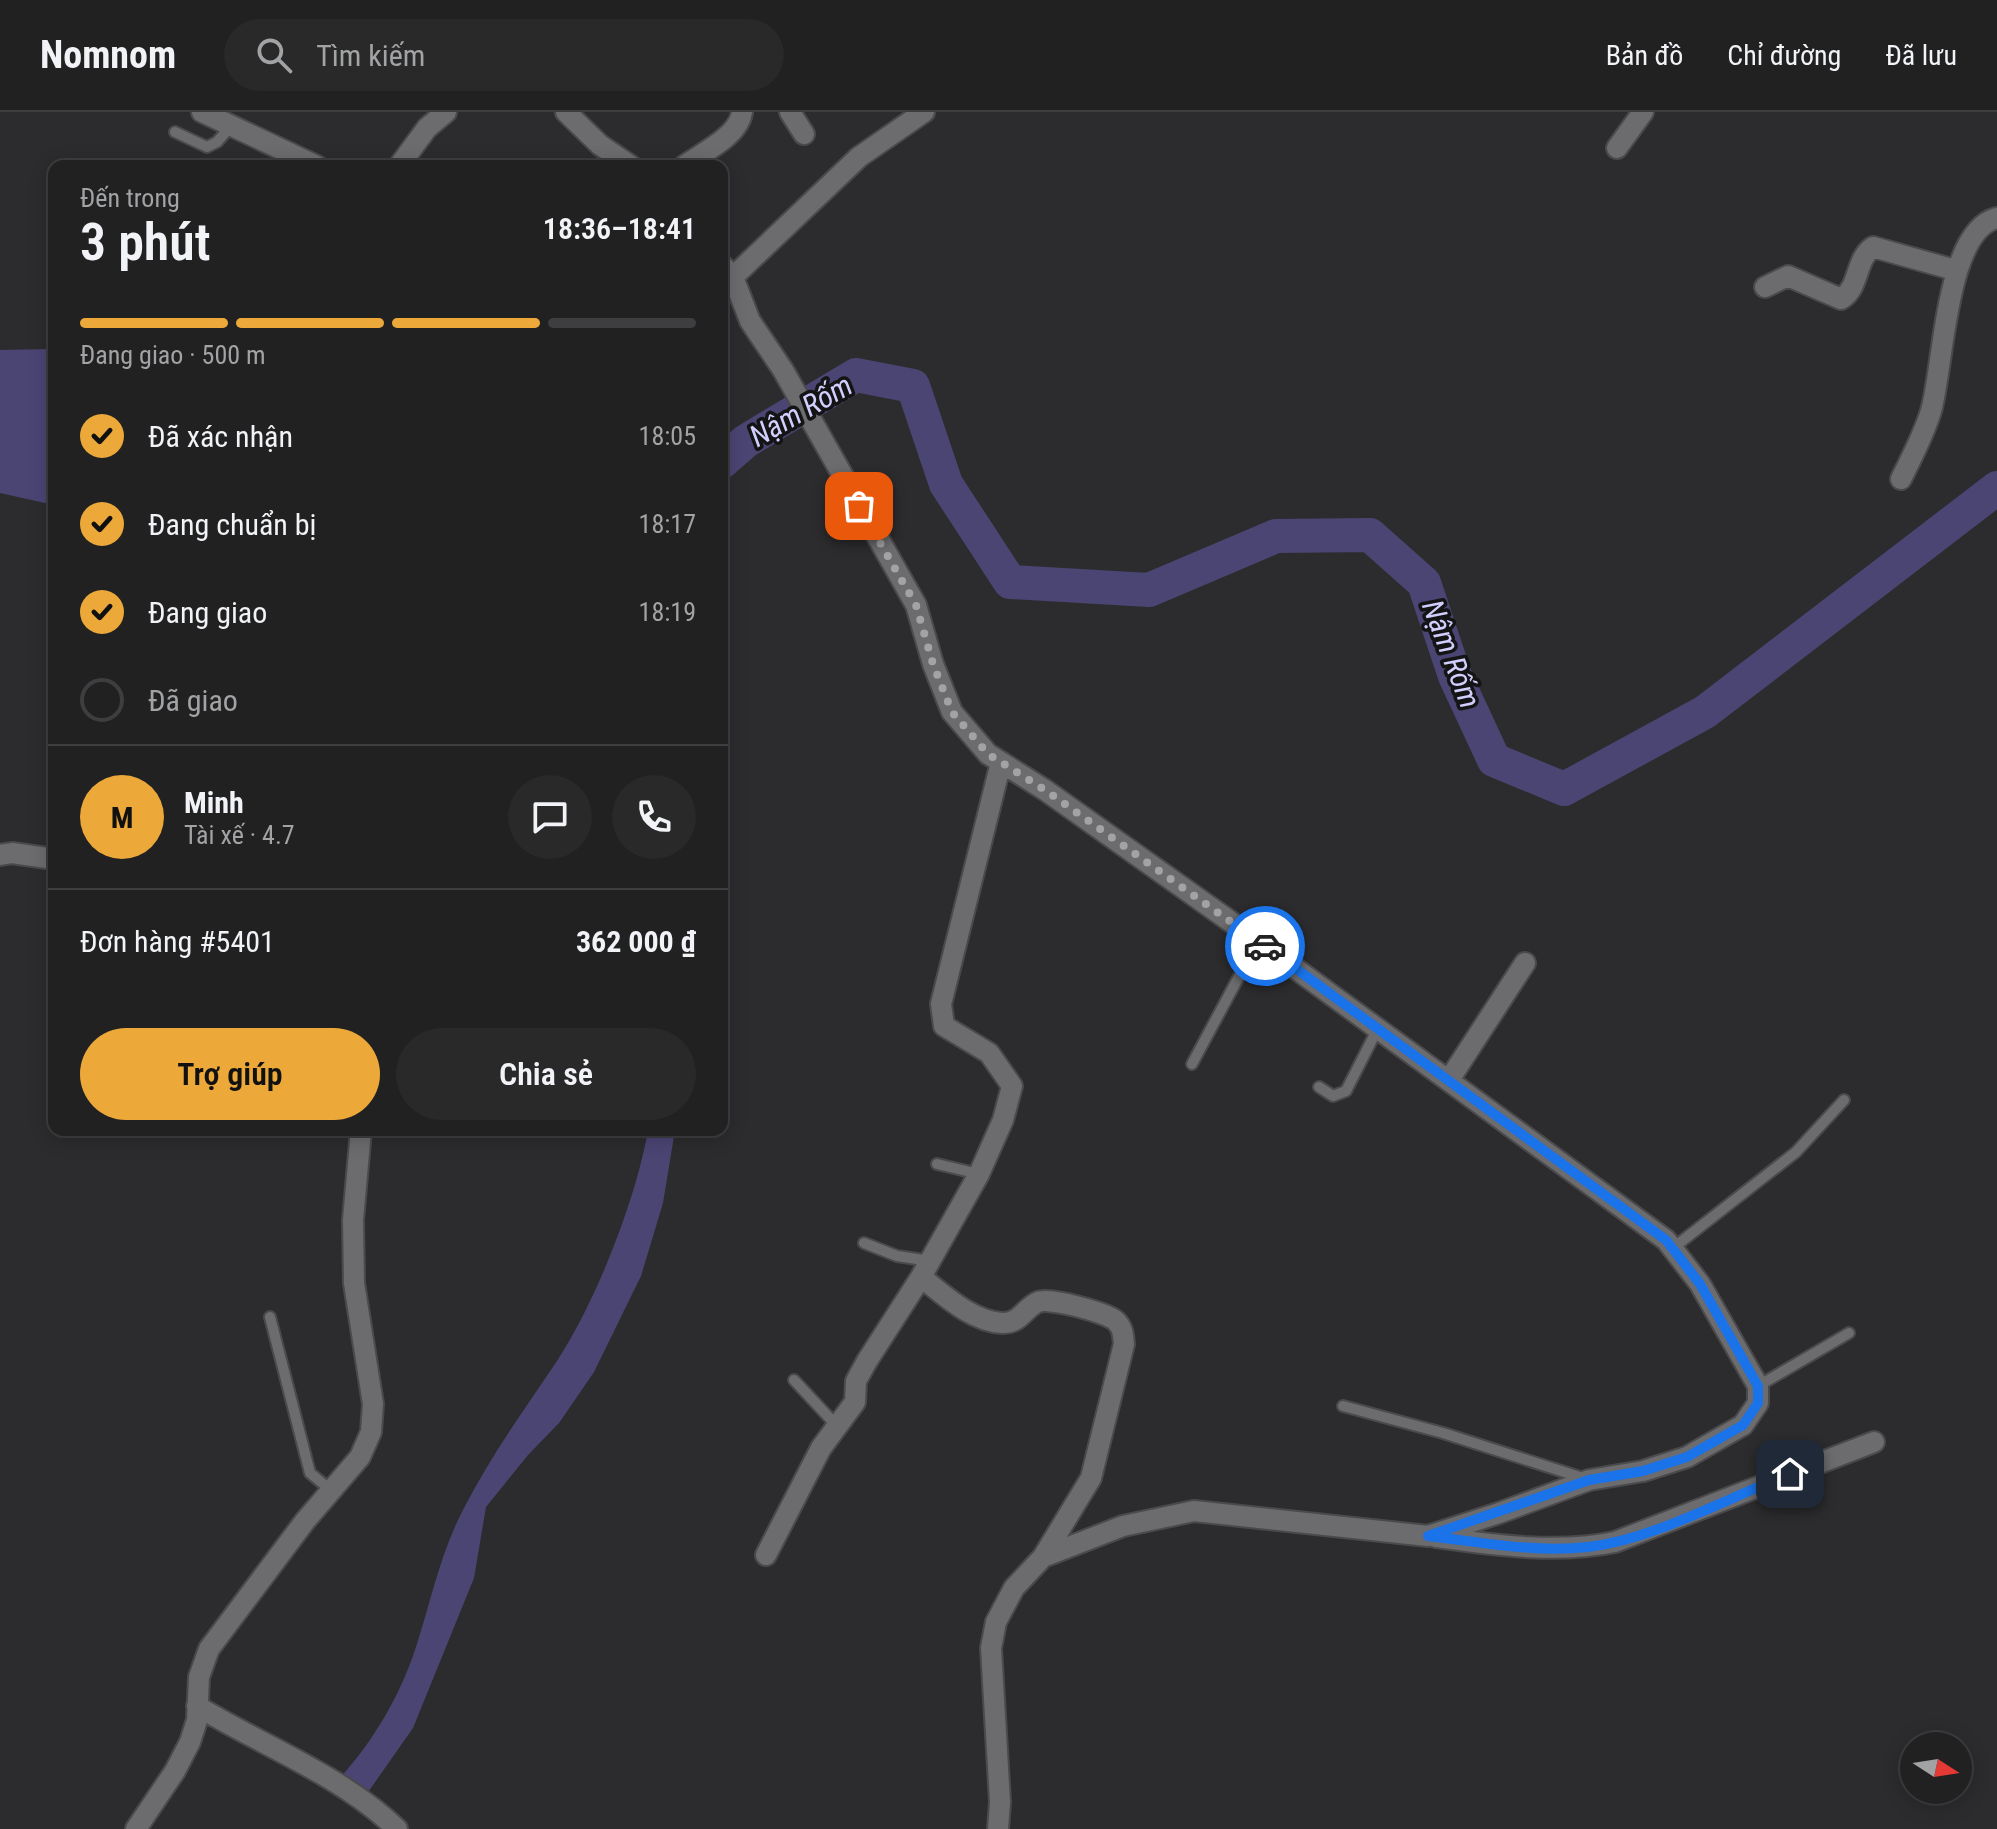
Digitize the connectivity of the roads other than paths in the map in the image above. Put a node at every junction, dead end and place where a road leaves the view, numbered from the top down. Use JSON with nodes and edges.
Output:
{"nodes":[{"id":1,"x":202,"y":112,"type":"edge"},
{"id":2,"x":446,"y":112,"type":"edge"},
{"id":3,"x":566,"y":112,"type":"edge"},
{"id":4,"x":742,"y":112,"type":"edge"},
{"id":5,"x":790,"y":112,"type":"edge"},
{"id":6,"x":924,"y":112,"type":"edge"},
{"id":7,"x":1643,"y":112,"type":"edge"},
{"id":8,"x":232,"y":125,"type":"junction"},
{"id":9,"x":175,"y":132,"type":"dead end"},
{"id":10,"x":804,"y":134,"type":"dead end"},
{"id":11,"x":1617,"y":148,"type":"dead end"},
{"id":12,"x":305,"y":160,"type":"edge"},
{"id":13,"x":403,"y":160,"type":"edge"},
{"id":14,"x":622,"y":160,"type":"edge"},
{"id":15,"x":692,"y":160,"type":"edge"},
{"id":16,"x":1997,"y":218,"type":"edge"},
{"id":17,"x":728,"y":270,"type":"edge"},
{"id":18,"x":1955,"y":270,"type":"junction"},
{"id":19,"x":728,"y":273,"type":"edge"},
{"id":20,"x":1765,"y":287,"type":"dead end"},
{"id":21,"x":1901,"y":479,"type":"dead end"},
{"id":22,"x":1001,"y":762,"type":"junction"},
{"id":23,"x":0,"y":855,"type":"edge"},
{"id":24,"x":48,"y":858,"type":"edge"},
{"id":25,"x":1258,"y":941,"type":"junction"},
{"id":26,"x":1525,"y":963,"type":"dead end"},
{"id":27,"x":1378,"y":1028,"type":"junction"},
{"id":28,"x":1192,"y":1064,"type":"dead end"},
{"id":29,"x":1449,"y":1080,"type":"junction"},
{"id":30,"x":1319,"y":1087,"type":"dead end"},
{"id":31,"x":1844,"y":1100,"type":"dead end"},
{"id":32,"x":360,"y":1136,"type":"edge"},
{"id":33,"x":937,"y":1164,"type":"dead end"},
{"id":34,"x":979,"y":1174,"type":"junction"},
{"id":35,"x":864,"y":1243,"type":"dead end"},
{"id":36,"x":1669,"y":1244,"type":"junction"},
{"id":37,"x":926,"y":1269,"type":"junction"},
{"id":38,"x":270,"y":1317,"type":"dead end"},
{"id":39,"x":1849,"y":1333,"type":"dead end"},
{"id":40,"x":794,"y":1380,"type":"dead end"},
{"id":41,"x":1758,"y":1386,"type":"junction"},
{"id":42,"x":1343,"y":1406,"type":"dead end"},
{"id":43,"x":837,"y":1426,"type":"junction"},
{"id":44,"x":1874,"y":1442,"type":"dead end"},
{"id":45,"x":1589,"y":1480,"type":"junction"},
{"id":46,"x":332,"y":1491,"type":"junction"},
{"id":47,"x":1428,"y":1536,"type":"junction"},
{"id":48,"x":766,"y":1555,"type":"dead end"},
{"id":49,"x":1043,"y":1557,"type":"junction"},
{"id":50,"x":197,"y":1706,"type":"junction"},
{"id":51,"x":136,"y":1829,"type":"edge"},
{"id":52,"x":397,"y":1829,"type":"edge"},
{"id":53,"x":998,"y":1829,"type":"edge"}],
"edges":[{"from":1,"to":8,"type":"street"},
{"from":2,"to":13,"type":"street"},
{"from":3,"to":14,"type":"street"},
{"from":4,"to":15,"type":"street"},
{"from":5,"to":10,"type":"street"},
{"from":6,"to":17,"type":"street"},
{"from":7,"to":11,"type":"street"},
{"from":8,"to":9,"type":"lane"},
{"from":8,"to":12,"type":"street"},
{"from":16,"to":18,"type":"street"},
{"from":18,"to":20,"type":"street"},
{"from":18,"to":21,"type":"street"},
{"from":19,"to":22,"type":"street"},
{"from":22,"to":25,"type":"street"},
{"from":22,"to":34,"type":"street"},
{"from":23,"to":24,"type":"street"},
{"from":25,"to":27,"type":"street"},
{"from":25,"to":28,"type":"lane"},
{"from":26,"to":29,"type":"street"},
{"from":27,"to":29,"type":"street"},
{"from":27,"to":30,"type":"lane"},
{"from":29,"to":36,"type":"street"},
{"from":31,"to":36,"type":"lane"},
{"from":32,"to":46,"type":"street"},
{"from":33,"to":34,"type":"lane"},
{"from":34,"to":37,"type":"street"},
{"from":35,"to":37,"type":"lane"},
{"from":36,"to":41,"type":"street"},
{"from":37,"to":43,"type":"street"},
{"from":37,"to":49,"type":"street"},
{"from":38,"to":46,"type":"lane"},
{"from":39,"to":41,"type":"lane"},
{"from":40,"to":43,"type":"lane"},
{"from":41,"to":45,"type":"street"},
{"from":42,"to":45,"type":"lane"},
{"from":43,"to":48,"type":"street"},
{"from":44,"to":47,"type":"street"},
{"from":45,"to":47,"type":"street"},
{"from":46,"to":50,"type":"street"},
{"from":47,"to":49,"type":"street"},
{"from":49,"to":53,"type":"street"},
{"from":50,"to":51,"type":"street"},
{"from":50,"to":52,"type":"street"}]}
